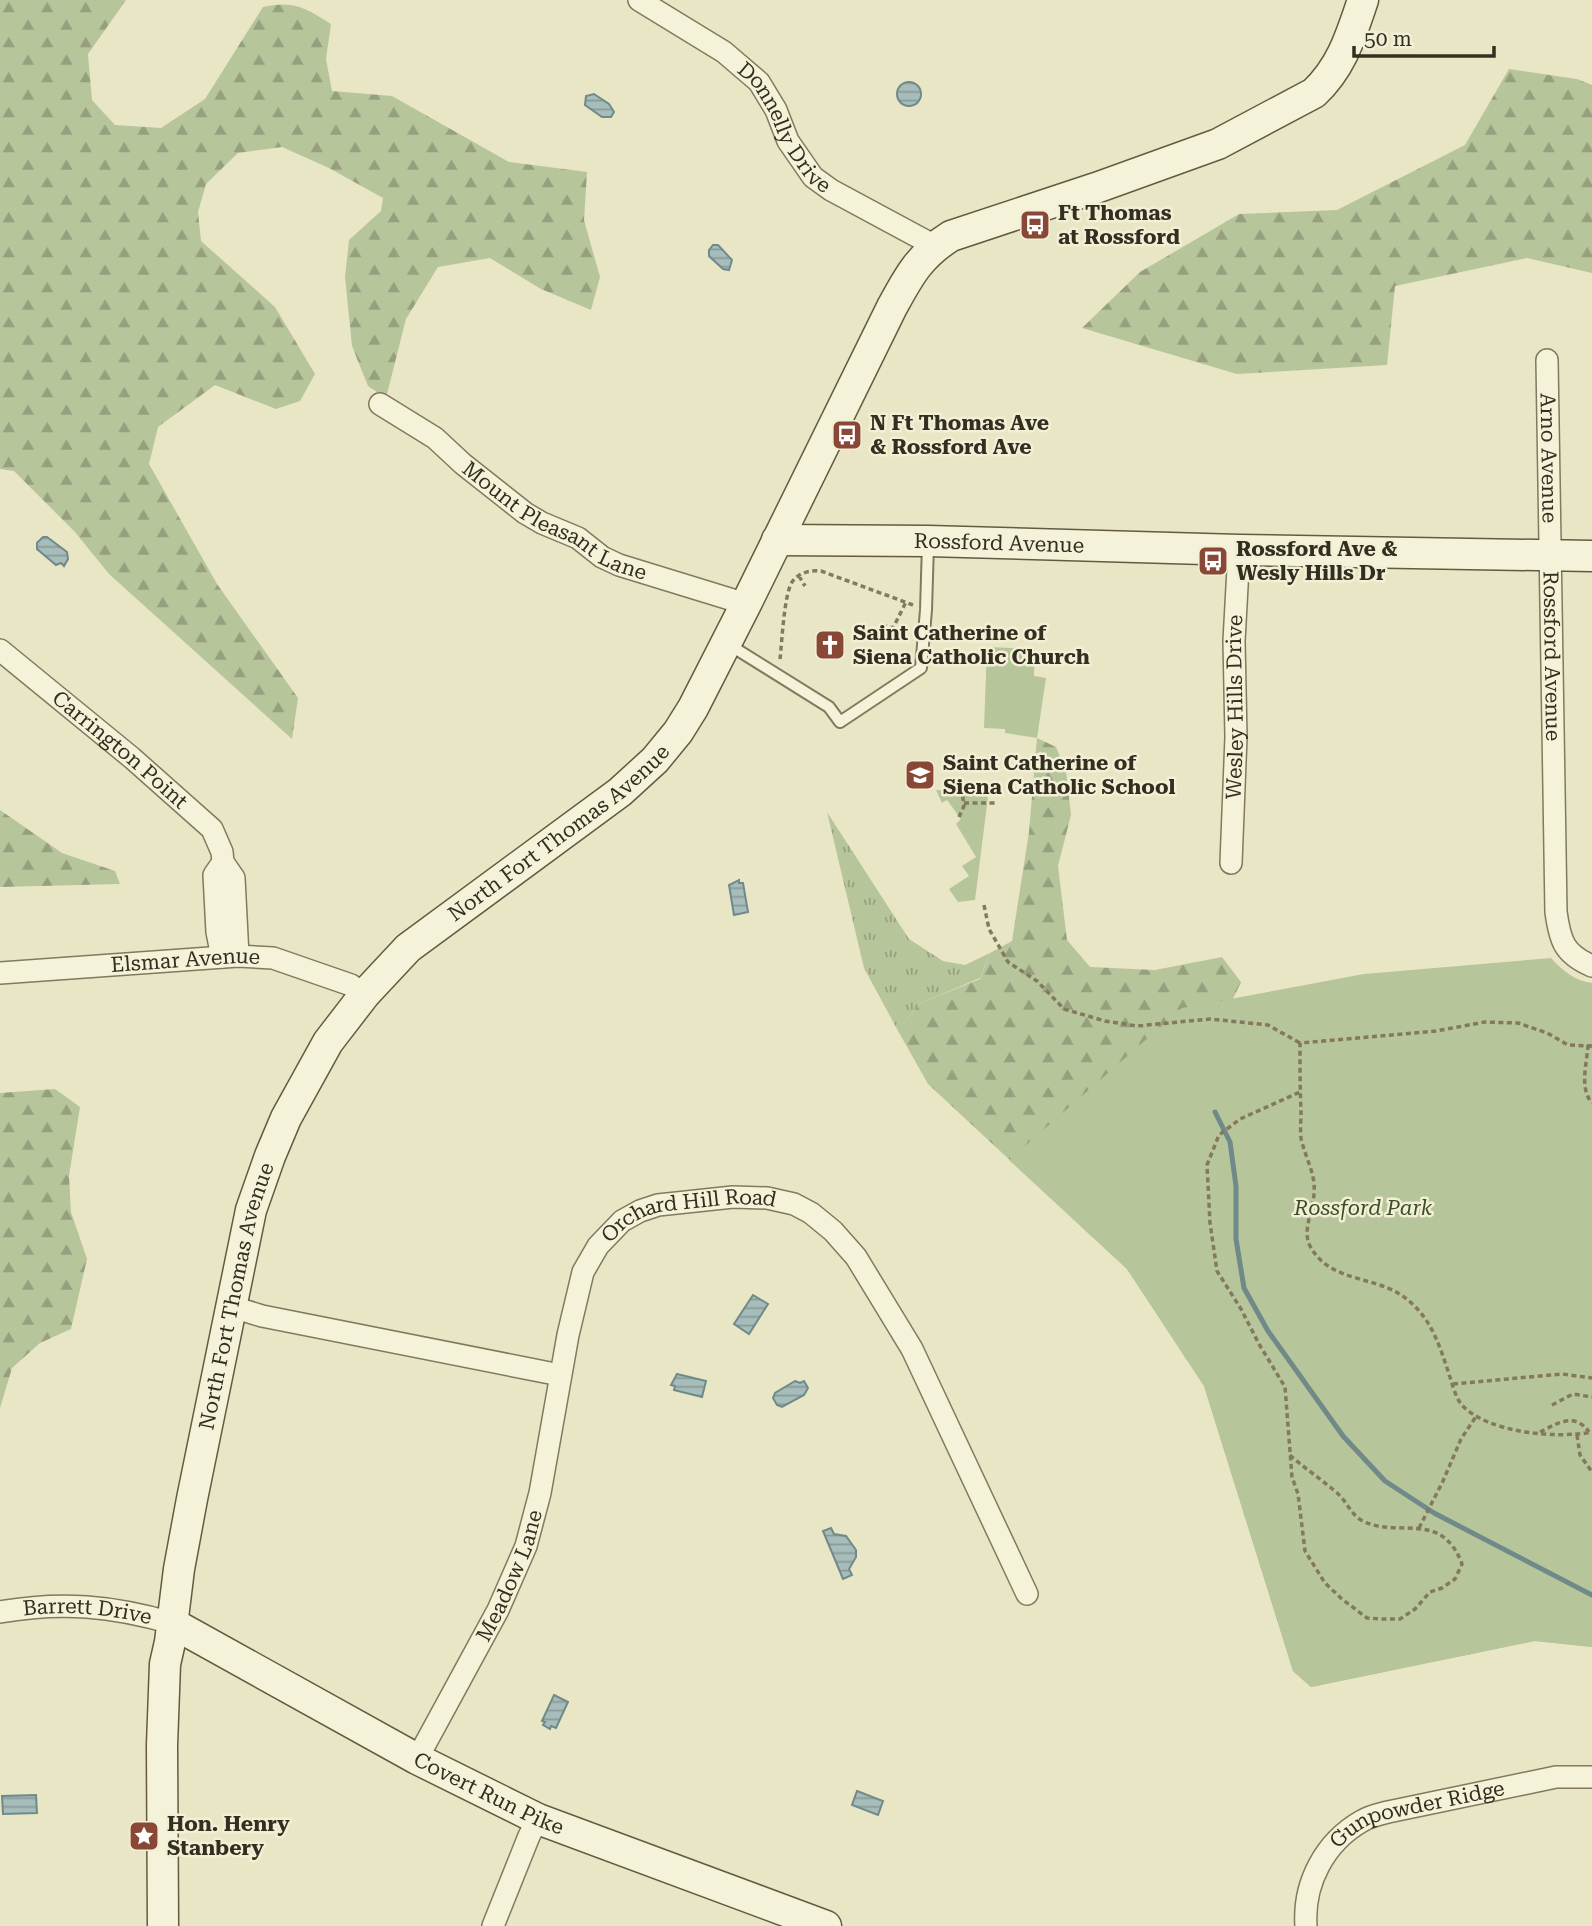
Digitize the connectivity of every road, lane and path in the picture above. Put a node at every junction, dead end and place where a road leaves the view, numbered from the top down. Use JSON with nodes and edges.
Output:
{"nodes":[{"id":1,"x":639,"y":0,"type":"edge"},
{"id":2,"x":1363,"y":0,"type":"edge"},
{"id":3,"x":935,"y":246,"type":"junction"},
{"id":4,"x":1547,"y":360,"type":"dead end"},
{"id":5,"x":380,"y":404,"type":"dead end"},
{"id":6,"x":777,"y":540,"type":"junction"},
{"id":7,"x":928,"y":541,"type":"junction"},
{"id":8,"x":1239,"y":550,"type":"junction"},
{"id":9,"x":1550,"y":556,"type":"junction"},
{"id":10,"x":1592,"y":556,"type":"edge"},
{"id":11,"x":799,"y":576,"type":"junction"},
{"id":12,"x":805,"y":586,"type":"dead end"},
{"id":13,"x":906,"y":602,"type":"junction"},
{"id":14,"x":746,"y":604,"type":"junction"},
{"id":15,"x":915,"y":606,"type":"dead end"},
{"id":16,"x":882,"y":625,"type":"dead end"},
{"id":17,"x":726,"y":642,"type":"junction"},
{"id":18,"x":0,"y":650,"type":"edge"},
{"id":19,"x":774,"y":673,"type":"junction"},
{"id":20,"x":962,"y":791,"type":"dead end"},
{"id":21,"x":964,"y":803,"type":"junction"},
{"id":22,"x":996,"y":803,"type":"dead end"},
{"id":23,"x":958,"y":817,"type":"dead end"},
{"id":24,"x":1231,"y":863,"type":"dead end"},
{"id":25,"x":984,"y":905,"type":"dead end"},
{"id":26,"x":230,"y":956,"type":"junction"},
{"id":27,"x":1592,"y":966,"type":"edge"},
{"id":28,"x":0,"y":973,"type":"edge"},
{"id":29,"x":365,"y":994,"type":"junction"},
{"id":30,"x":1300,"y":1043,"type":"junction"},
{"id":31,"x":1590,"y":1045,"type":"edge"},
{"id":32,"x":1300,"y":1092,"type":"junction"},
{"id":33,"x":1592,"y":1103,"type":"edge"},
{"id":34,"x":233,"y":1307,"type":"junction"},
{"id":35,"x":560,"y":1375,"type":"junction"},
{"id":36,"x":1592,"y":1378,"type":"edge"},
{"id":37,"x":1453,"y":1384,"type":"junction"},
{"id":38,"x":1592,"y":1397,"type":"edge"},
{"id":39,"x":1552,"y":1405,"type":"dead end"},
{"id":40,"x":1477,"y":1415,"type":"junction"},
{"id":41,"x":1590,"y":1432,"type":"edge"},
{"id":42,"x":1537,"y":1434,"type":"junction"},
{"id":43,"x":1577,"y":1435,"type":"junction"},
{"id":44,"x":1290,"y":1455,"type":"junction"},
{"id":45,"x":1592,"y":1472,"type":"edge"},
{"id":46,"x":1419,"y":1528,"type":"junction"},
{"id":47,"x":1027,"y":1594,"type":"dead end"},
{"id":48,"x":0,"y":1612,"type":"edge"},
{"id":49,"x":172,"y":1623,"type":"junction"},
{"id":50,"x":417,"y":1759,"type":"junction"},
{"id":51,"x":1592,"y":1777,"type":"edge"},
{"id":52,"x":538,"y":1819,"type":"junction"},
{"id":53,"x":163,"y":1926,"type":"edge"},
{"id":54,"x":493,"y":1926,"type":"edge"},
{"id":55,"x":825,"y":1926,"type":"edge"},
{"id":56,"x":1306,"y":1926,"type":"edge"}],
"edges":[{"from":1,"to":3,"type":"street","name":"Donnelly Drive"},
{"from":2,"to":3,"type":"street","name":"North Fort Thomas Avenue"},
{"from":3,"to":6,"type":"street","name":"North Fort Thomas Avenue"},
{"from":4,"to":9,"type":"street","name":"Arno Avenue"},
{"from":5,"to":14,"type":"street","name":"Mount Pleasant Lane"},
{"from":6,"to":7,"type":"street","name":"Rossford Avenue"},
{"from":6,"to":14,"type":"street","name":"North Fort Thomas Avenue"},
{"from":7,"to":8,"type":"street","name":"Rossford Avenue"},
{"from":7,"to":19,"type":"lane"},
{"from":8,"to":9,"type":"street","name":"Rossford Avenue"},
{"from":8,"to":24,"type":"street","name":"Wesley Hills Drive"},
{"from":9,"to":10,"type":"street"},
{"from":9,"to":27,"type":"street","name":"Rossford Avenue"},
{"from":11,"to":12,"type":"path"},
{"from":11,"to":13,"type":"path"},
{"from":11,"to":19,"type":"path"},
{"from":13,"to":15,"type":"path"},
{"from":13,"to":16,"type":"path"},
{"from":14,"to":17,"type":"street","name":"North Fort Thomas Avenue"},
{"from":17,"to":19,"type":"lane"},
{"from":17,"to":29,"type":"street","name":"North Fort Thomas Avenue"},
{"from":18,"to":26,"type":"street","name":"Carrington Point"},
{"from":20,"to":21,"type":"path"},
{"from":21,"to":22,"type":"path"},
{"from":21,"to":23,"type":"path"},
{"from":25,"to":30,"type":"path"},
{"from":26,"to":28,"type":"street","name":"Elsmar Avenue"},
{"from":26,"to":29,"type":"street","name":"Elsmar Avenue"},
{"from":29,"to":34,"type":"street","name":"North Fort Thomas Avenue"},
{"from":30,"to":31,"type":"path"},
{"from":30,"to":32,"type":"path"},
{"from":31,"to":33,"type":"path"},
{"from":32,"to":37,"type":"path"},
{"from":32,"to":44,"type":"path"},
{"from":34,"to":35,"type":"street"},
{"from":34,"to":49,"type":"street","name":"North Fort Thomas Avenue"},
{"from":35,"to":47,"type":"street","name":"Orchard Hill Road"},
{"from":35,"to":50,"type":"street","name":"Meadow Lane"},
{"from":36,"to":37,"type":"path"},
{"from":37,"to":40,"type":"path"},
{"from":38,"to":39,"type":"path"},
{"from":40,"to":42,"type":"path"},
{"from":40,"to":46,"type":"path"},
{"from":41,"to":42,"type":"path"},
{"from":41,"to":43,"type":"path"},
{"from":42,"to":43,"type":"path"},
{"from":43,"to":45,"type":"path"},
{"from":44,"to":46,"type":"path"},
{"from":44,"to":46,"type":"path"},
{"from":48,"to":49,"type":"street","name":"Barrett Drive"},
{"from":49,"to":50,"type":"street","name":"Covert Run Pike"},
{"from":49,"to":53,"type":"street","name":"North Fort Thomas Avenue"},
{"from":50,"to":52,"type":"street","name":"Covert Run Pike"},
{"from":51,"to":56,"type":"street","name":"Gunpowder Ridge"},
{"from":52,"to":54,"type":"street"},
{"from":52,"to":55,"type":"street","name":"Covert Run Pike"}]}
